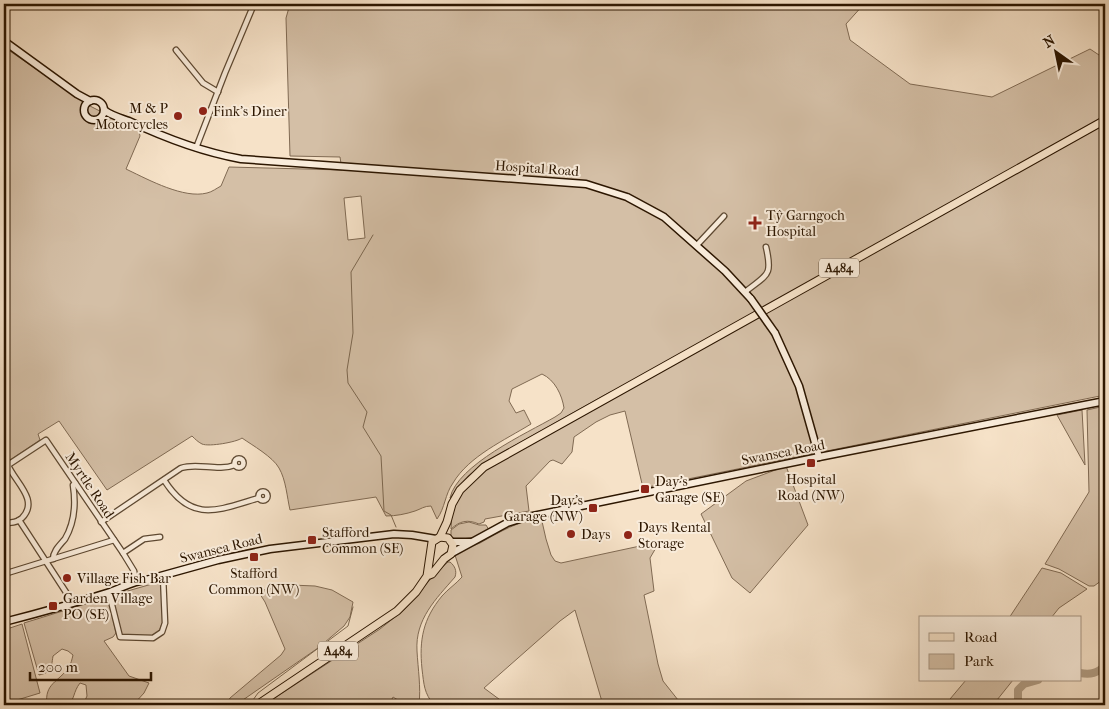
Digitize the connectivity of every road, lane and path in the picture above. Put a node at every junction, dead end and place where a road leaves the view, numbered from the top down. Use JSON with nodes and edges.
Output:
{"nodes":[{"id":1,"x":254,"y":4,"type":"edge"},
{"id":2,"x":4,"y":41,"type":"edge"},
{"id":3,"x":176,"y":50,"type":"dead end"},
{"id":4,"x":218,"y":92,"type":"junction"},
{"id":5,"x":77,"y":94,"type":"junction"},
{"id":6,"x":90,"y":101,"type":"junction"},
{"id":7,"x":84,"y":109,"type":"junction"},
{"id":8,"x":104,"y":110,"type":"junction"},
{"id":9,"x":116,"y":116,"type":"junction"},
{"id":10,"x":100,"y":118,"type":"junction"},
{"id":11,"x":1105,"y":120,"type":"edge"},
{"id":12,"x":196,"y":148,"type":"junction"},
{"id":13,"x":724,"y":216,"type":"dead end"},
{"id":14,"x":697,"y":245,"type":"junction"},
{"id":15,"x":766,"y":247,"type":"dead end"},
{"id":16,"x":746,"y":292,"type":"junction"},
{"id":17,"x":1105,"y":402,"type":"edge"},
{"id":18,"x":819,"y":457,"type":"junction"},
{"id":19,"x":235,"y":464,"type":"dead end"},
{"id":20,"x":164,"y":480,"type":"junction"},
{"id":21,"x":75,"y":482,"type":"junction"},
{"id":22,"x":259,"y":498,"type":"dead end"},
{"id":23,"x":19,"y":520,"type":"junction"},
{"id":24,"x":101,"y":522,"type":"junction"},
{"id":25,"x":447,"y":522,"type":"junction"},
{"id":26,"x":4,"y":523,"type":"edge"},
{"id":27,"x":160,"y":537,"type":"dead end"},
{"id":28,"x":421,"y":537,"type":"junction"},
{"id":29,"x":438,"y":538,"type":"junction"},
{"id":30,"x":114,"y":540,"type":"junction"},
{"id":31,"x":450,"y":540,"type":"junction"},
{"id":32,"x":471,"y":542,"type":"junction"},
{"id":33,"x":431,"y":551,"type":"junction"},
{"id":34,"x":452,"y":552,"type":"junction"},
{"id":35,"x":123,"y":553,"type":"junction"},
{"id":36,"x":52,"y":559,"type":"junction"},
{"id":37,"x":444,"y":559,"type":"junction"},
{"id":38,"x":46,"y":561,"type":"junction"},
{"id":39,"x":4,"y":573,"type":"edge"},
{"id":40,"x":163,"y":576,"type":"junction"},
{"id":41,"x":427,"y":576,"type":"junction"},
{"id":42,"x":136,"y":581,"type":"junction"},
{"id":43,"x":108,"y":593,"type":"junction"},
{"id":44,"x":73,"y":603,"type":"junction"},
{"id":45,"x":4,"y":622,"type":"edge"},
{"id":46,"x":257,"y":705,"type":"edge"}],
"edges":[{"from":1,"to":4,"type":"street"},
{"from":2,"to":5,"type":"main road"},
{"from":3,"to":4,"type":"street"},
{"from":4,"to":12,"type":"street"},
{"from":5,"to":6,"type":"main road"},
{"from":5,"to":7,"type":"main road"},
{"from":6,"to":7,"type":"main road"},
{"from":6,"to":8,"type":"main road"},
{"from":7,"to":10,"type":"main road"},
{"from":8,"to":9,"type":"main road","name":"Hospital Road"},
{"from":8,"to":10,"type":"main road"},
{"from":9,"to":10,"type":"main road","name":"Hospital Road"},
{"from":9,"to":12,"type":"main road","name":"Hospital Road"},
{"from":11,"to":25,"type":"main road","number":"A484"},
{"from":12,"to":14,"type":"main road","name":"Hospital Road"},
{"from":13,"to":14,"type":"street"},
{"from":14,"to":16,"type":"main road","name":"Hospital Road"},
{"from":15,"to":16,"type":"street"},
{"from":16,"to":18,"type":"main road","name":"Hospital Road","bridge":true},
{"from":17,"to":18,"type":"main road","name":"Swansea Road"},
{"from":18,"to":32,"type":"main road","name":"Swansea Road"},
{"from":19,"to":20,"type":"street"},
{"from":20,"to":22,"type":"street"},
{"from":20,"to":24,"type":"street"},
{"from":21,"to":23,"type":"street","name":"Myrtle Road"},
{"from":21,"to":24,"type":"street","name":"Myrtle Road"},
{"from":21,"to":36,"type":"street"},
{"from":23,"to":26,"type":"street"},
{"from":23,"to":38,"type":"street"},
{"from":24,"to":30,"type":"street","name":"Myrtle Road"},
{"from":25,"to":29,"type":"main road","number":"A484"},
{"from":25,"to":31,"type":"main road","number":"A484"},
{"from":27,"to":35,"type":"street"},
{"from":28,"to":29,"type":"main road","name":"Swansea Road"},
{"from":28,"to":33,"type":"main road"},
{"from":28,"to":40,"type":"main road","name":"Swansea Road"},
{"from":29,"to":31,"type":"main road"},
{"from":29,"to":33,"type":"main road","number":"A484"},
{"from":30,"to":35,"type":"street","name":"Myrtle Road"},
{"from":30,"to":36,"type":"street"},
{"from":31,"to":32,"type":"main road","name":"Swansea Road"},
{"from":31,"to":34,"type":"main road","number":"A484"},
{"from":32,"to":34,"type":"main road","name":"Swansea Road"},
{"from":33,"to":37,"type":"main road"},
{"from":33,"to":41,"type":"main road","number":"A484"},
{"from":34,"to":37,"type":"main road","number":"A484"},
{"from":35,"to":42,"type":"street","name":"Myrtle Road"},
{"from":36,"to":38,"type":"street"},
{"from":37,"to":41,"type":"main road","number":"A484"},
{"from":38,"to":39,"type":"street"},
{"from":38,"to":44,"type":"street"},
{"from":40,"to":42,"type":"main road","name":"Swansea Road"},
{"from":40,"to":43,"type":"street"},
{"from":41,"to":46,"type":"main road","number":"A484"},
{"from":42,"to":43,"type":"main road","name":"Swansea Road"},
{"from":43,"to":44,"type":"main road","name":"Swansea Road"},
{"from":44,"to":45,"type":"main road","name":"Swansea Road"}]}
